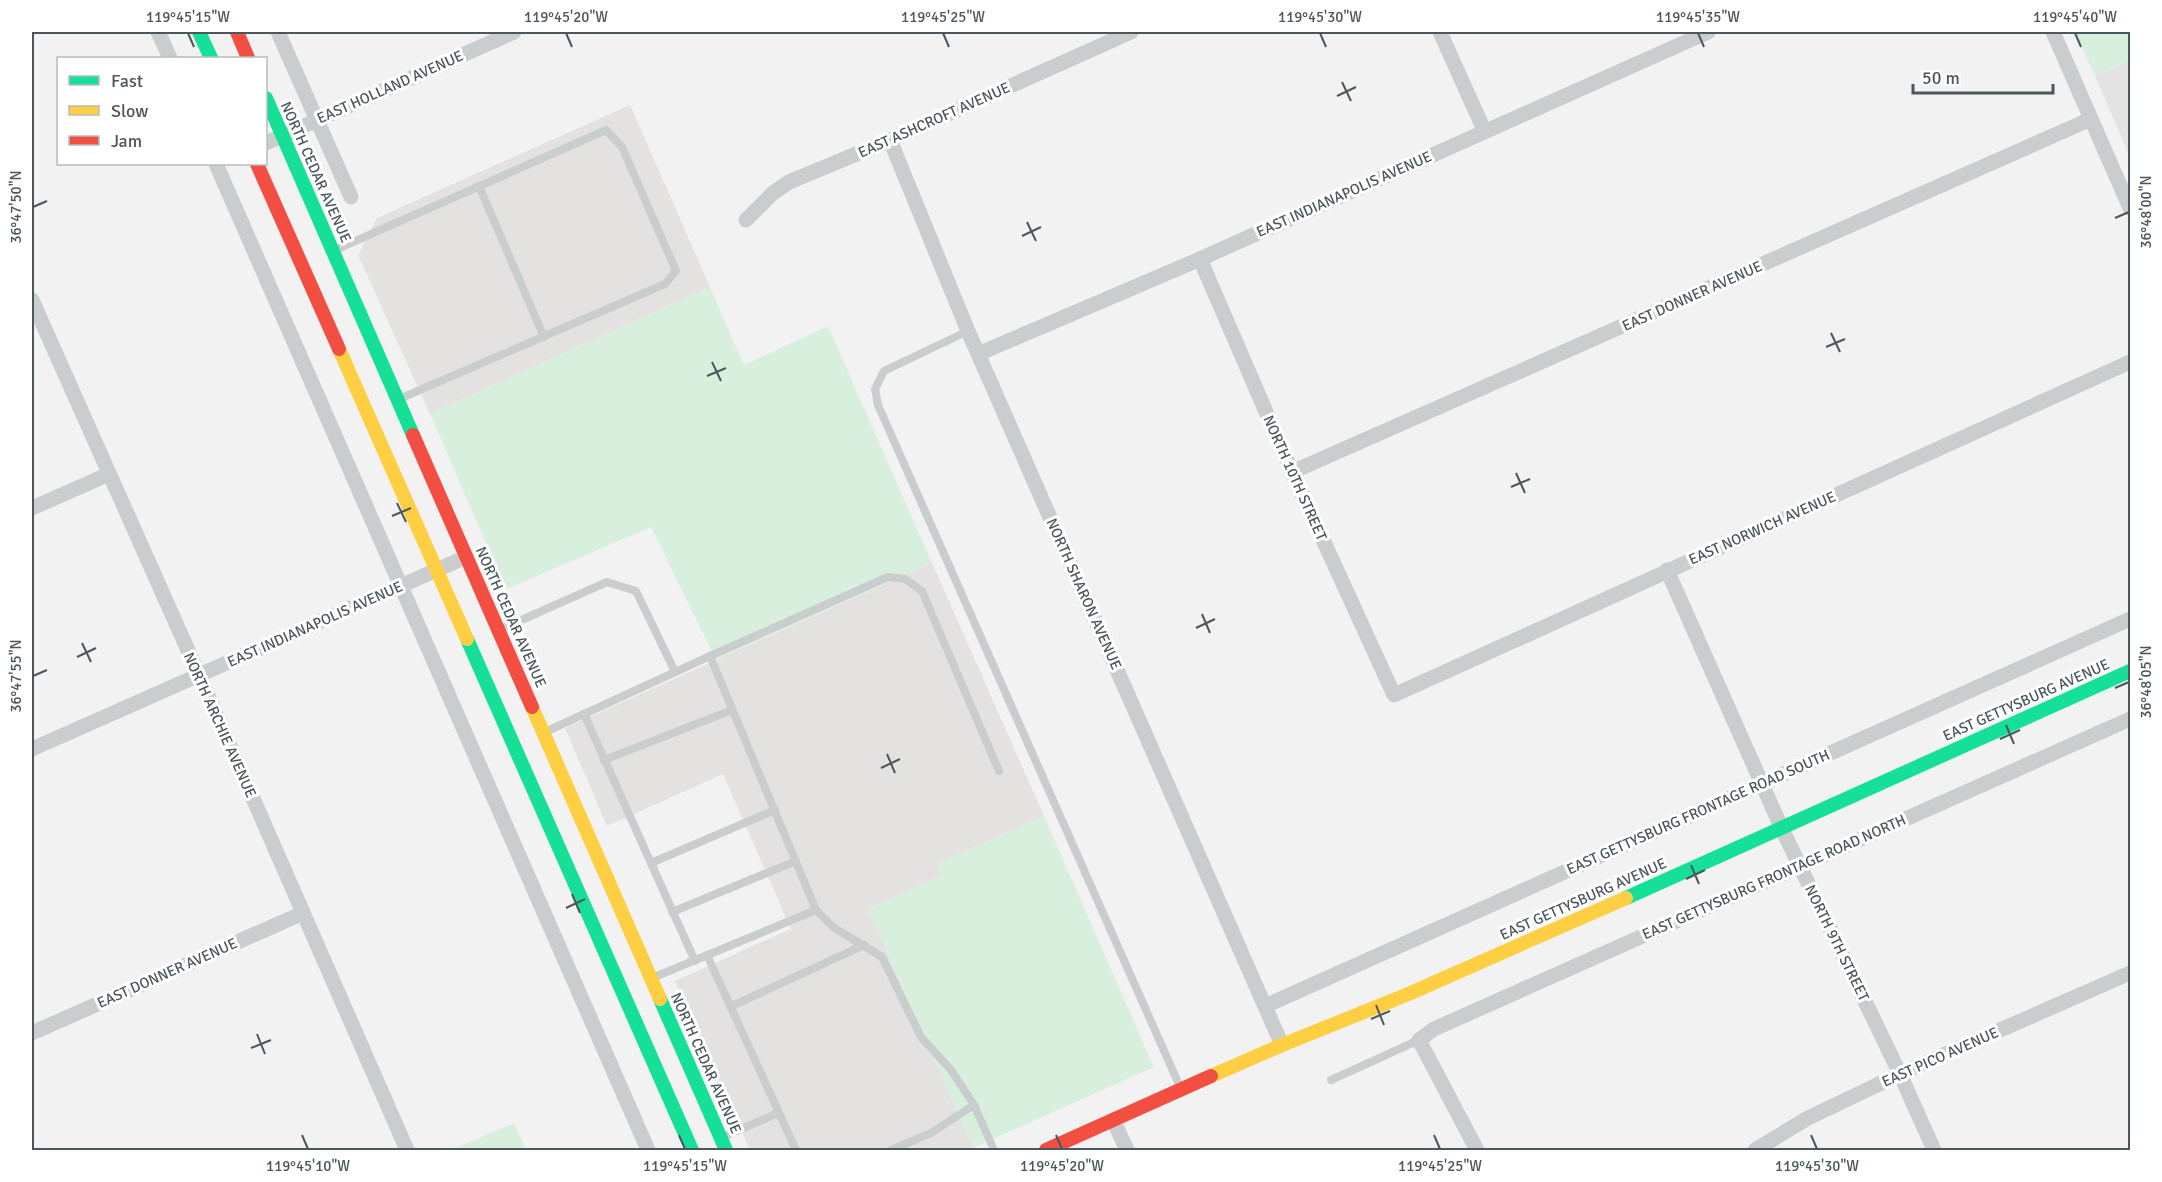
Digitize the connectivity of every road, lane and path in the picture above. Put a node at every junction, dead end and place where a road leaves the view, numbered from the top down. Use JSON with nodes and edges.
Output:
{"nodes":[{"id":1,"x":158,"y":32,"type":"edge"},
{"id":2,"x":199,"y":32,"type":"edge"},
{"id":3,"x":237,"y":32,"type":"edge"},
{"id":4,"x":278,"y":32,"type":"edge"},
{"id":5,"x":514,"y":32,"type":"edge"},
{"id":6,"x":1131,"y":32,"type":"edge"},
{"id":7,"x":1440,"y":32,"type":"edge"},
{"id":8,"x":1708,"y":32,"type":"edge"},
{"id":9,"x":2053,"y":32,"type":"edge"},
{"id":10,"x":170,"y":57,"type":"edge"},
{"id":11,"x":211,"y":57,"type":"edge"},
{"id":12,"x":248,"y":57,"type":"edge"},
{"id":13,"x":267,"y":100,"type":"edge"},
{"id":14,"x":2091,"y":119,"type":"junction"},
{"id":15,"x":317,"y":120,"type":"junction"},
{"id":16,"x":1484,"y":130,"type":"junction"},
{"id":17,"x":282,"y":135,"type":"junction"},
{"id":18,"x":890,"y":140,"type":"junction"},
{"id":19,"x":267,"y":142,"type":"edge"},
{"id":20,"x":216,"y":165,"type":"edge"},
{"id":21,"x":257,"y":165,"type":"edge"},
{"id":22,"x":479,"y":186,"type":"junction"},
{"id":23,"x":351,"y":196,"type":"dead end"},
{"id":24,"x":2130,"y":208,"type":"edge"},
{"id":25,"x":746,"y":220,"type":"dead end"},
{"id":26,"x":332,"y":251,"type":"junction"},
{"id":27,"x":1200,"y":259,"type":"junction"},
{"id":28,"x":32,"y":300,"type":"edge"},
{"id":29,"x":968,"y":331,"type":"junction"},
{"id":30,"x":544,"y":337,"type":"junction"},
{"id":31,"x":978,"y":354,"type":"junction"},
{"id":32,"x":2130,"y":362,"type":"edge"},
{"id":33,"x":397,"y":399,"type":"junction"},
{"id":34,"x":1292,"y":472,"type":"junction"},
{"id":35,"x":109,"y":474,"type":"junction"},
{"id":36,"x":32,"y":508,"type":"edge"},
{"id":37,"x":466,"y":556,"type":"junction"},
{"id":38,"x":436,"y":569,"type":"junction"},
{"id":39,"x":1667,"y":570,"type":"junction"},
{"id":40,"x":402,"y":586,"type":"junction"},
{"id":41,"x":2130,"y":619,"type":"edge"},
{"id":42,"x":499,"y":631,"type":"junction"},
{"id":43,"x":710,"y":656,"type":"junction"},
{"id":44,"x":2130,"y":671,"type":"edge"},
{"id":45,"x":675,"y":672,"type":"junction"},
{"id":46,"x":199,"y":675,"type":"junction"},
{"id":47,"x":1394,"y":695,"type":"joint"},
{"id":48,"x":732,"y":710,"type":"junction"},
{"id":49,"x":584,"y":714,"type":"junction"},
{"id":50,"x":2130,"y":719,"type":"edge"},
{"id":51,"x":543,"y":733,"type":"junction"},
{"id":52,"x":32,"y":749,"type":"edge"},
{"id":53,"x":604,"y":760,"type":"junction"},
{"id":54,"x":999,"y":771,"type":"dead end"},
{"id":55,"x":1762,"y":784,"type":"junction"},
{"id":56,"x":775,"y":810,"type":"junction"},
{"id":57,"x":1782,"y":829,"type":"junction"},
{"id":58,"x":796,"y":861,"type":"junction"},
{"id":59,"x":651,"y":863,"type":"junction"},
{"id":60,"x":1800,"y":866,"type":"junction"},
{"id":61,"x":578,"y":892,"type":"junction"},
{"id":62,"x":816,"y":910,"type":"junction"},
{"id":63,"x":672,"y":912,"type":"junction"},
{"id":64,"x":303,"y":913,"type":"junction"},
{"id":65,"x":864,"y":945,"type":"junction"},
{"id":66,"x":707,"y":955,"type":"junction"},
{"id":67,"x":695,"y":961,"type":"junction"},
{"id":68,"x":625,"y":964,"type":"dead end"},
{"id":69,"x":2130,"y":973,"type":"edge"},
{"id":70,"x":636,"y":978,"type":"dead end"},
{"id":71,"x":651,"y":979,"type":"junction"},
{"id":72,"x":1265,"y":1006,"type":"junction"},
{"id":73,"x":730,"y":1007,"type":"junction"},
{"id":74,"x":32,"y":1033,"type":"edge"},
{"id":75,"x":1419,"y":1040,"type":"junction"},
{"id":76,"x":1282,"y":1045,"type":"junction"},
{"id":77,"x":1900,"y":1074,"type":"junction"},
{"id":78,"x":1331,"y":1080,"type":"dead end"},
{"id":79,"x":1181,"y":1090,"type":"junction"},
{"id":80,"x":974,"y":1105,"type":"junction"},
{"id":81,"x":778,"y":1113,"type":"junction"},
{"id":82,"x":1113,"y":1120,"type":"junction"},
{"id":83,"x":723,"y":1144,"type":"edge"},
{"id":84,"x":404,"y":1150,"type":"edge"},
{"id":85,"x":648,"y":1150,"type":"edge"},
{"id":86,"x":692,"y":1150,"type":"edge"},
{"id":87,"x":796,"y":1150,"type":"edge"},
{"id":88,"x":891,"y":1150,"type":"edge"},
{"id":89,"x":994,"y":1150,"type":"edge"},
{"id":90,"x":1046,"y":1150,"type":"edge"},
{"id":91,"x":1127,"y":1150,"type":"edge"},
{"id":92,"x":1477,"y":1150,"type":"edge"},
{"id":93,"x":1755,"y":1150,"type":"edge"},
{"id":94,"x":1934,"y":1150,"type":"edge"}],
"edges":[{"from":1,"to":10,"type":"street"},
{"from":2,"to":11,"type":"main road"},
{"from":3,"to":12,"type":"main road"},
{"from":4,"to":15,"type":"street"},
{"from":5,"to":15,"type":"street","name":"EAST HOLLAND AVENUE"},
{"from":6,"to":18,"type":"street","name":"EAST ASHCROFT AVENUE"},
{"from":7,"to":16,"type":"street"},
{"from":8,"to":16,"type":"street","name":"EAST INDIANAPOLIS AVENUE"},
{"from":9,"to":14,"type":"street"},
{"from":13,"to":17,"type":"main road","name":"NORTH CEDAR AVENUE"},
{"from":14,"to":24,"type":"street"},
{"from":14,"to":34,"type":"street","name":"EAST DONNER AVENUE"},
{"from":15,"to":17,"type":"street","name":"EAST HOLLAND AVENUE"},
{"from":15,"to":23,"type":"street"},
{"from":16,"to":27,"type":"street","name":"EAST INDIANAPOLIS AVENUE"},
{"from":17,"to":19,"type":"street","name":"EAST HOLLAND AVENUE"},
{"from":17,"to":26,"type":"main road","name":"NORTH CEDAR AVENUE"},
{"from":18,"to":25,"type":"street","name":"EAST ASHCROFT AVENUE"},
{"from":18,"to":29,"type":"street","name":"NORTH SHARON AVENUE"},
{"from":20,"to":40,"type":"street"},
{"from":21,"to":38,"type":"main road"},
{"from":22,"to":26,"type":"lane"},
{"from":22,"to":30,"type":"lane"},
{"from":22,"to":30,"type":"lane"},
{"from":26,"to":33,"type":"main road","name":"NORTH CEDAR AVENUE"},
{"from":27,"to":31,"type":"street","name":"EAST INDIANAPOLIS AVENUE"},
{"from":27,"to":34,"type":"street","name":"NORTH 10TH STREET"},
{"from":28,"to":35,"type":"street","name":"NORTH ARCHIE AVENUE"},
{"from":29,"to":31,"type":"street","name":"NORTH SHARON AVENUE"},
{"from":29,"to":79,"type":"lane"},
{"from":30,"to":33,"type":"lane"},
{"from":31,"to":72,"type":"street","name":"NORTH SHARON AVENUE"},
{"from":32,"to":39,"type":"street","name":"EAST NORWICH AVENUE"},
{"from":33,"to":37,"type":"main road","name":"NORTH CEDAR AVENUE"},
{"from":34,"to":47,"type":"street","name":"NORTH 10TH STREET"},
{"from":35,"to":36,"type":"street"},
{"from":35,"to":46,"type":"street","name":"NORTH ARCHIE AVENUE"},
{"from":37,"to":38,"type":"street","name":"EAST INDIANAPOLIS AVENUE"},
{"from":37,"to":42,"type":"main road","name":"NORTH CEDAR AVENUE"},
{"from":38,"to":40,"type":"street","name":"EAST INDIANAPOLIS AVENUE"},
{"from":38,"to":61,"type":"main road"},
{"from":39,"to":47,"type":"street","name":"EAST NORWICH AVENUE"},
{"from":39,"to":55,"type":"street","name":"NORTH 9TH STREET"},
{"from":40,"to":46,"type":"street","name":"EAST INDIANAPOLIS AVENUE"},
{"from":40,"to":85,"type":"street"},
{"from":41,"to":55,"type":"street","name":"EAST GETTYSBURG FRONTAGE ROAD SOUTH"},
{"from":42,"to":45,"type":"lane"},
{"from":42,"to":51,"type":"main road","name":"NORTH CEDAR AVENUE"},
{"from":43,"to":45,"type":"lane"},
{"from":43,"to":48,"type":"lane"},
{"from":43,"to":54,"type":"lane"},
{"from":44,"to":57,"type":"main road","name":"EAST GETTYSBURG AVENUE"},
{"from":45,"to":49,"type":"lane"},
{"from":46,"to":52,"type":"street","name":"EAST INDIANAPOLIS AVENUE"},
{"from":46,"to":64,"type":"street","name":"NORTH ARCHIE AVENUE"},
{"from":48,"to":53,"type":"lane"},
{"from":48,"to":56,"type":"lane"},
{"from":49,"to":51,"type":"lane"},
{"from":49,"to":53,"type":"lane"},
{"from":50,"to":60,"type":"street","name":"EAST GETTYSBURG FRONTAGE ROAD NORTH"},
{"from":51,"to":71,"type":"main road","name":"NORTH CEDAR AVENUE"},
{"from":53,"to":59,"type":"lane"},
{"from":55,"to":57,"type":"street","name":"NORTH 9TH STREET"},
{"from":55,"to":72,"type":"street","name":"EAST GETTYSBURG FRONTAGE ROAD SOUTH"},
{"from":56,"to":58,"type":"lane"},
{"from":56,"to":59,"type":"lane"},
{"from":57,"to":60,"type":"street","name":"NORTH 9TH STREET"},
{"from":57,"to":76,"type":"main road","name":"EAST GETTYSBURG AVENUE"},
{"from":58,"to":62,"type":"lane"},
{"from":58,"to":63,"type":"lane"},
{"from":59,"to":63,"type":"lane"},
{"from":60,"to":75,"type":"street","name":"EAST GETTYSBURG FRONTAGE ROAD NORTH"},
{"from":60,"to":77,"type":"street","name":"NORTH 9TH STREET"},
{"from":61,"to":68,"type":"main road"},
{"from":61,"to":86,"type":"main road"},
{"from":62,"to":65,"type":"lane"},
{"from":62,"to":66,"type":"lane"},
{"from":63,"to":67,"type":"lane"},
{"from":64,"to":74,"type":"street","name":"EAST DONNER AVENUE"},
{"from":64,"to":84,"type":"street","name":"NORTH ARCHIE AVENUE"},
{"from":65,"to":73,"type":"lane"},
{"from":65,"to":80,"type":"lane"},
{"from":66,"to":67,"type":"lane"},
{"from":66,"to":73,"type":"lane"},
{"from":67,"to":71,"type":"lane"},
{"from":69,"to":77,"type":"street","name":"EAST PICO AVENUE"},
{"from":70,"to":71,"type":"main road"},
{"from":71,"to":83,"type":"main road","name":"NORTH CEDAR AVENUE"},
{"from":72,"to":76,"type":"street","name":"NORTH SHARON AVENUE"},
{"from":73,"to":81,"type":"lane"},
{"from":75,"to":78,"type":"lane"},
{"from":75,"to":92,"type":"street"},
{"from":76,"to":79,"type":"main road","name":"EAST GETTYSBURG AVENUE"},
{"from":77,"to":93,"type":"street","name":"EAST PICO AVENUE"},
{"from":77,"to":94,"type":"street","name":"NORTH 9TH STREET"},
{"from":79,"to":82,"type":"main road","name":"EAST GETTYSBURG AVENUE"},
{"from":80,"to":88,"type":"lane"},
{"from":80,"to":89,"type":"lane"},
{"from":81,"to":83,"type":"lane"},
{"from":81,"to":87,"type":"lane"},
{"from":82,"to":90,"type":"main road","name":"EAST GETTYSBURG AVENUE"},
{"from":82,"to":91,"type":"street"}]}
